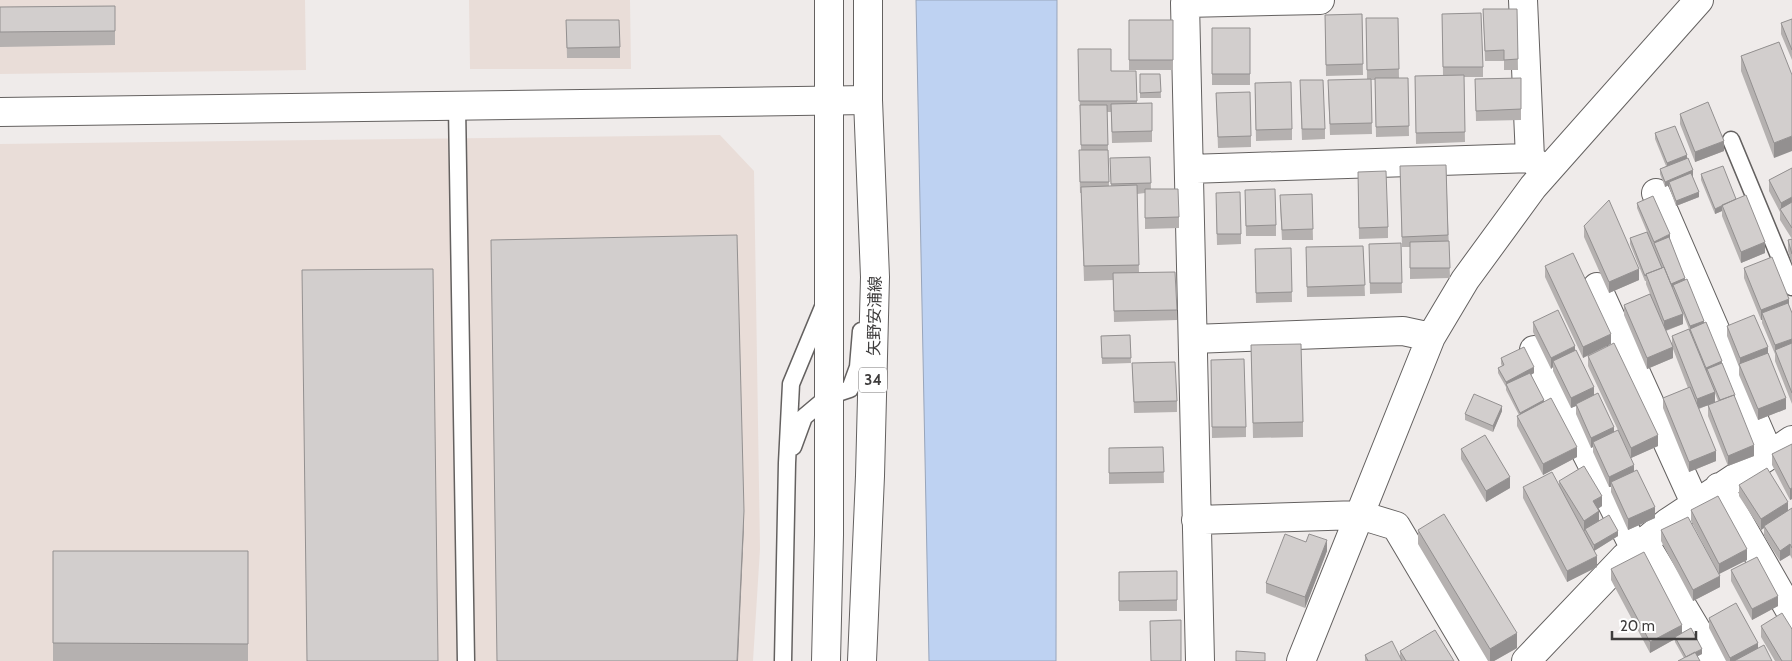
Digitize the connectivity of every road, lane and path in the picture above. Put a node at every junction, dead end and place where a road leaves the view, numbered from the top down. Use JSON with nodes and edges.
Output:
{"nodes":[{"id":1,"x":830,"y":0,"type":"edge"},
{"id":2,"x":868,"y":0,"type":"edge"},
{"id":3,"x":1320,"y":0,"type":"edge"},
{"id":4,"x":1523,"y":0,"type":"edge"},
{"id":5,"x":1699,"y":0,"type":"edge"},
{"id":6,"x":830,"y":100,"type":"junction"},
{"id":7,"x":868,"y":100,"type":"junction"},
{"id":8,"x":457,"y":106,"type":"junction"},
{"id":9,"x":0,"y":112,"type":"edge"},
{"id":10,"x":1731,"y":140,"type":"dead end"},
{"id":11,"x":1538,"y":165,"type":"junction"},
{"id":12,"x":1189,"y":168,"type":"junction"},
{"id":13,"x":1656,"y":194,"type":"dead end"},
{"id":14,"x":875,"y":277,"type":"junction"},
{"id":15,"x":1792,"y":287,"type":"edge"},
{"id":16,"x":1597,"y":288,"type":"dead end"},
{"id":17,"x":830,"y":291,"type":"junction"},
{"id":18,"x":1431,"y":337,"type":"junction"},
{"id":19,"x":1192,"y":340,"type":"junction"},
{"id":20,"x":1534,"y":350,"type":"dead end"},
{"id":21,"x":829,"y":396,"type":"junction"},
{"id":22,"x":1792,"y":440,"type":"edge"},
{"id":23,"x":1769,"y":454,"type":"junction"},
{"id":24,"x":787,"y":463,"type":"junction"},
{"id":25,"x":1719,"y":488,"type":"junction"},
{"id":26,"x":1695,"y":503,"type":"junction"},
{"id":27,"x":1360,"y":515,"type":"junction"},
{"id":28,"x":1196,"y":520,"type":"junction"},
{"id":29,"x":1639,"y":545,"type":"junction"},
{"id":30,"x":1792,"y":614,"type":"edge"},
{"id":31,"x":466,"y":661,"type":"edge"},
{"id":32,"x":783,"y":661,"type":"edge"},
{"id":33,"x":826,"y":661,"type":"edge"},
{"id":34,"x":862,"y":661,"type":"edge"},
{"id":35,"x":1200,"y":661,"type":"edge"},
{"id":36,"x":1300,"y":661,"type":"edge"},
{"id":37,"x":1476,"y":661,"type":"edge"},
{"id":38,"x":1526,"y":661,"type":"edge"},
{"id":39,"x":1715,"y":661,"type":"edge"}],
"edges":[{"from":1,"to":6,"type":"street"},
{"from":2,"to":7,"type":"street","name":"矢野安浦線","number":"34"},
{"from":3,"to":12,"type":"street"},
{"from":4,"to":11,"type":"street"},
{"from":5,"to":11,"type":"street"},
{"from":6,"to":7,"type":"street"},
{"from":6,"to":8,"type":"street"},
{"from":6,"to":17,"type":"street"},
{"from":7,"to":14,"type":"street","name":"矢野安浦線","number":"34"},
{"from":8,"to":9,"type":"street"},
{"from":8,"to":31,"type":"lane"},
{"from":10,"to":15,"type":"lane"},
{"from":11,"to":12,"type":"street"},
{"from":11,"to":18,"type":"street"},
{"from":12,"to":19,"type":"street"},
{"from":13,"to":23,"type":"street"},
{"from":14,"to":21,"type":"lane"},
{"from":14,"to":34,"type":"street","name":"矢野安浦線","number":"34"},
{"from":16,"to":26,"type":"street"},
{"from":17,"to":21,"type":"street"},
{"from":17,"to":24,"type":"lane"},
{"from":18,"to":19,"type":"street"},
{"from":18,"to":27,"type":"street"},
{"from":19,"to":28,"type":"street"},
{"from":20,"to":29,"type":"street"},
{"from":21,"to":24,"type":"lane"},
{"from":21,"to":33,"type":"street"},
{"from":22,"to":23,"type":"street"},
{"from":23,"to":25,"type":"street"},
{"from":24,"to":32,"type":"lane"},
{"from":25,"to":26,"type":"street"},
{"from":25,"to":30,"type":"street"},
{"from":26,"to":29,"type":"street"},
{"from":27,"to":28,"type":"street"},
{"from":27,"to":36,"type":"street"},
{"from":27,"to":37,"type":"street"},
{"from":28,"to":35,"type":"street"},
{"from":29,"to":38,"type":"street"},
{"from":29,"to":39,"type":"street"}]}
